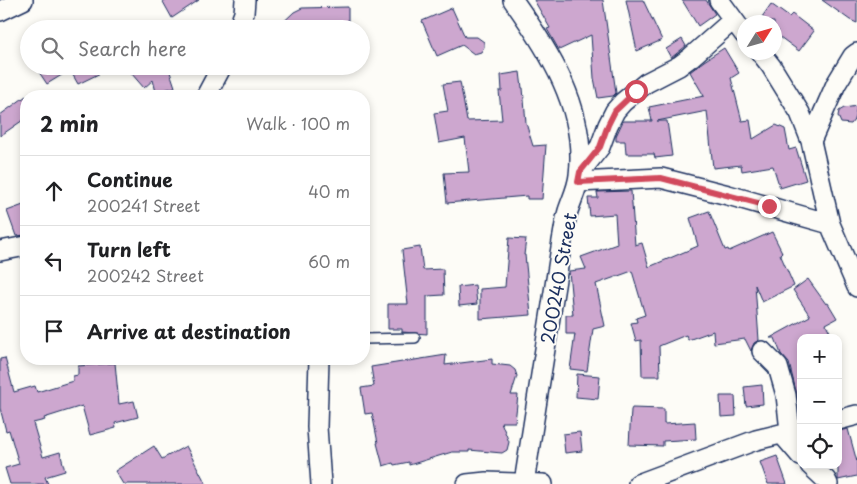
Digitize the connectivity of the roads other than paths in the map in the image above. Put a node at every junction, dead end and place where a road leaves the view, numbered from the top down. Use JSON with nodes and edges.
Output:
{"nodes":[{"id":1,"x":23,"y":0,"type":"edge"},
{"id":2,"x":246,"y":0,"type":"edge"},
{"id":3,"x":513,"y":0,"type":"edge"},
{"id":4,"x":719,"y":0,"type":"edge"},
{"id":5,"x":0,"y":12,"type":"edge"},
{"id":6,"x":241,"y":20,"type":"edge"},
{"id":7,"x":737,"y":24,"type":"edge"},
{"id":8,"x":737,"y":28,"type":"edge"},
{"id":9,"x":857,"y":53,"type":"edge"},
{"id":10,"x":766,"y":60,"type":"edge"},
{"id":11,"x":217,"y":75,"type":"edge"},
{"id":12,"x":209,"y":90,"type":"edge"},
{"id":13,"x":811,"y":141,"type":"junction"},
{"id":14,"x":579,"y":177,"type":"junction"},
{"id":15,"x":830,"y":224,"type":"junction"},
{"id":16,"x":20,"y":247,"type":"edge"},
{"id":17,"x":0,"y":251,"type":"edge"},
{"id":18,"x":857,"y":287,"type":"edge"},
{"id":19,"x":415,"y":338,"type":"dead end"},
{"id":20,"x":370,"y":339,"type":"edge"},
{"id":21,"x":762,"y":351,"type":"dead end"},
{"id":22,"x":319,"y":365,"type":"edge"},
{"id":23,"x":857,"y":415,"type":"edge"},
{"id":24,"x":842,"y":419,"type":"edge"},
{"id":25,"x":791,"y":432,"type":"edge"},
{"id":26,"x":797,"y":446,"type":"edge"},
{"id":27,"x":814,"y":469,"type":"edge"},
{"id":28,"x":534,"y":483,"type":"edge"},
{"id":29,"x":321,"y":484,"type":"edge"},
{"id":30,"x":467,"y":484,"type":"edge"},
{"id":31,"x":638,"y":484,"type":"edge"},
{"id":32,"x":828,"y":484,"type":"edge"}],
"edges":[{"from":1,"to":5,"type":"street"},
{"from":2,"to":6,"type":"street"},
{"from":3,"to":14,"type":"street","name":"200240 Street"},
{"from":4,"to":7,"type":"street"},
{"from":8,"to":14,"type":"street"},
{"from":9,"to":13,"type":"street"},
{"from":10,"to":13,"type":"street"},
{"from":11,"to":12,"type":"street"},
{"from":13,"to":15,"type":"street"},
{"from":14,"to":15,"type":"street"},
{"from":14,"to":28,"type":"street","name":"200240 Street"},
{"from":15,"to":18,"type":"street"},
{"from":16,"to":17,"type":"street"},
{"from":19,"to":20,"type":"lane"},
{"from":21,"to":25,"type":"street"},
{"from":22,"to":29,"type":"street"},
{"from":23,"to":24,"type":"street"},
{"from":25,"to":26,"type":"street"},
{"from":25,"to":31,"type":"street"},
{"from":27,"to":32,"type":"street"},
{"from":28,"to":30,"type":"street"}]}
